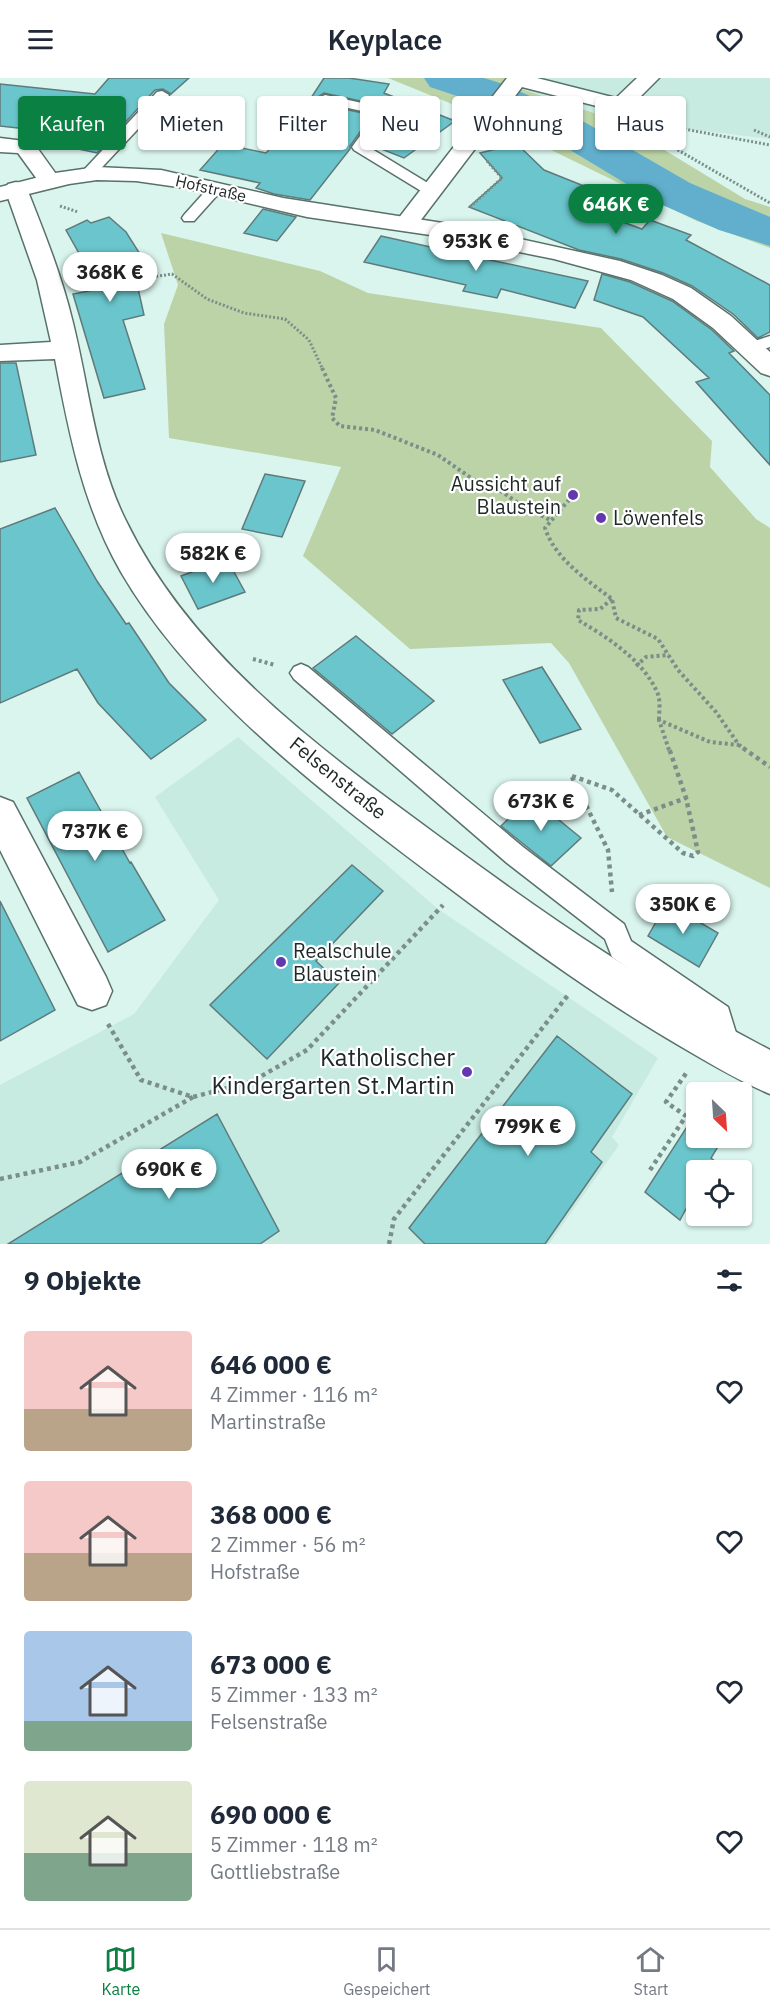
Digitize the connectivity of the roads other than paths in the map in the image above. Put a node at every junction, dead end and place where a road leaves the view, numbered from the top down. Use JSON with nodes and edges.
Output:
{"nodes":[{"id":1,"x":649,"y":78,"type":"edge"},
{"id":2,"x":515,"y":82,"type":"edge"},
{"id":3,"x":162,"y":95,"type":"dead end"},
{"id":4,"x":348,"y":104,"type":"edge"},
{"id":5,"x":0,"y":145,"type":"edge"},
{"id":6,"x":87,"y":175,"type":"junction"},
{"id":7,"x":50,"y":181,"type":"junction"},
{"id":8,"x":215,"y":189,"type":"junction"},
{"id":9,"x":8,"y":191,"type":"edge"},
{"id":10,"x":431,"y":191,"type":"junction"},
{"id":11,"x":189,"y":219,"type":"dead end"},
{"id":12,"x":406,"y":224,"type":"junction"},
{"id":13,"x":761,"y":345,"type":"edge"},
{"id":14,"x":65,"y":350,"type":"junction"},
{"id":15,"x":0,"y":353,"type":"edge"},
{"id":16,"x":770,"y":367,"type":"edge"},
{"id":17,"x":301,"y":673,"type":"dead end"},
{"id":18,"x":0,"y":813,"type":"edge"},
{"id":19,"x":92,"y":991,"type":"road end"},
{"id":20,"x":728,"y":1052,"type":"junction"},
{"id":21,"x":770,"y":1073,"type":"edge"}],
"edges":[{"from":1,"to":2,"type":"street"},
{"from":2,"to":10,"type":"street"},
{"from":3,"to":6,"type":"lane"},
{"from":4,"to":10,"type":"lane"},
{"from":5,"to":7,"type":"street"},
{"from":6,"to":7,"type":"street","name":"Hofstraße"},
{"from":6,"to":8,"type":"street","name":"Hofstraße"},
{"from":7,"to":9,"type":"street","name":"Hofstraße"},
{"from":8,"to":11,"type":"lane"},
{"from":8,"to":12,"type":"street","name":"Hofstraße"},
{"from":9,"to":14,"type":"street","name":"Hofstraße"},
{"from":10,"to":12,"type":"street"},
{"from":12,"to":13,"type":"street","name":"Hofstraße"},
{"from":13,"to":16,"type":"street","name":"Hofstraße"},
{"from":14,"to":15,"type":"street"},
{"from":14,"to":20,"type":"street","name":"Felsenstraße"},
{"from":17,"to":20,"type":"lane"},
{"from":18,"to":19,"type":"street"},
{"from":20,"to":21,"type":"street","name":"Felsenstraße"}]}
